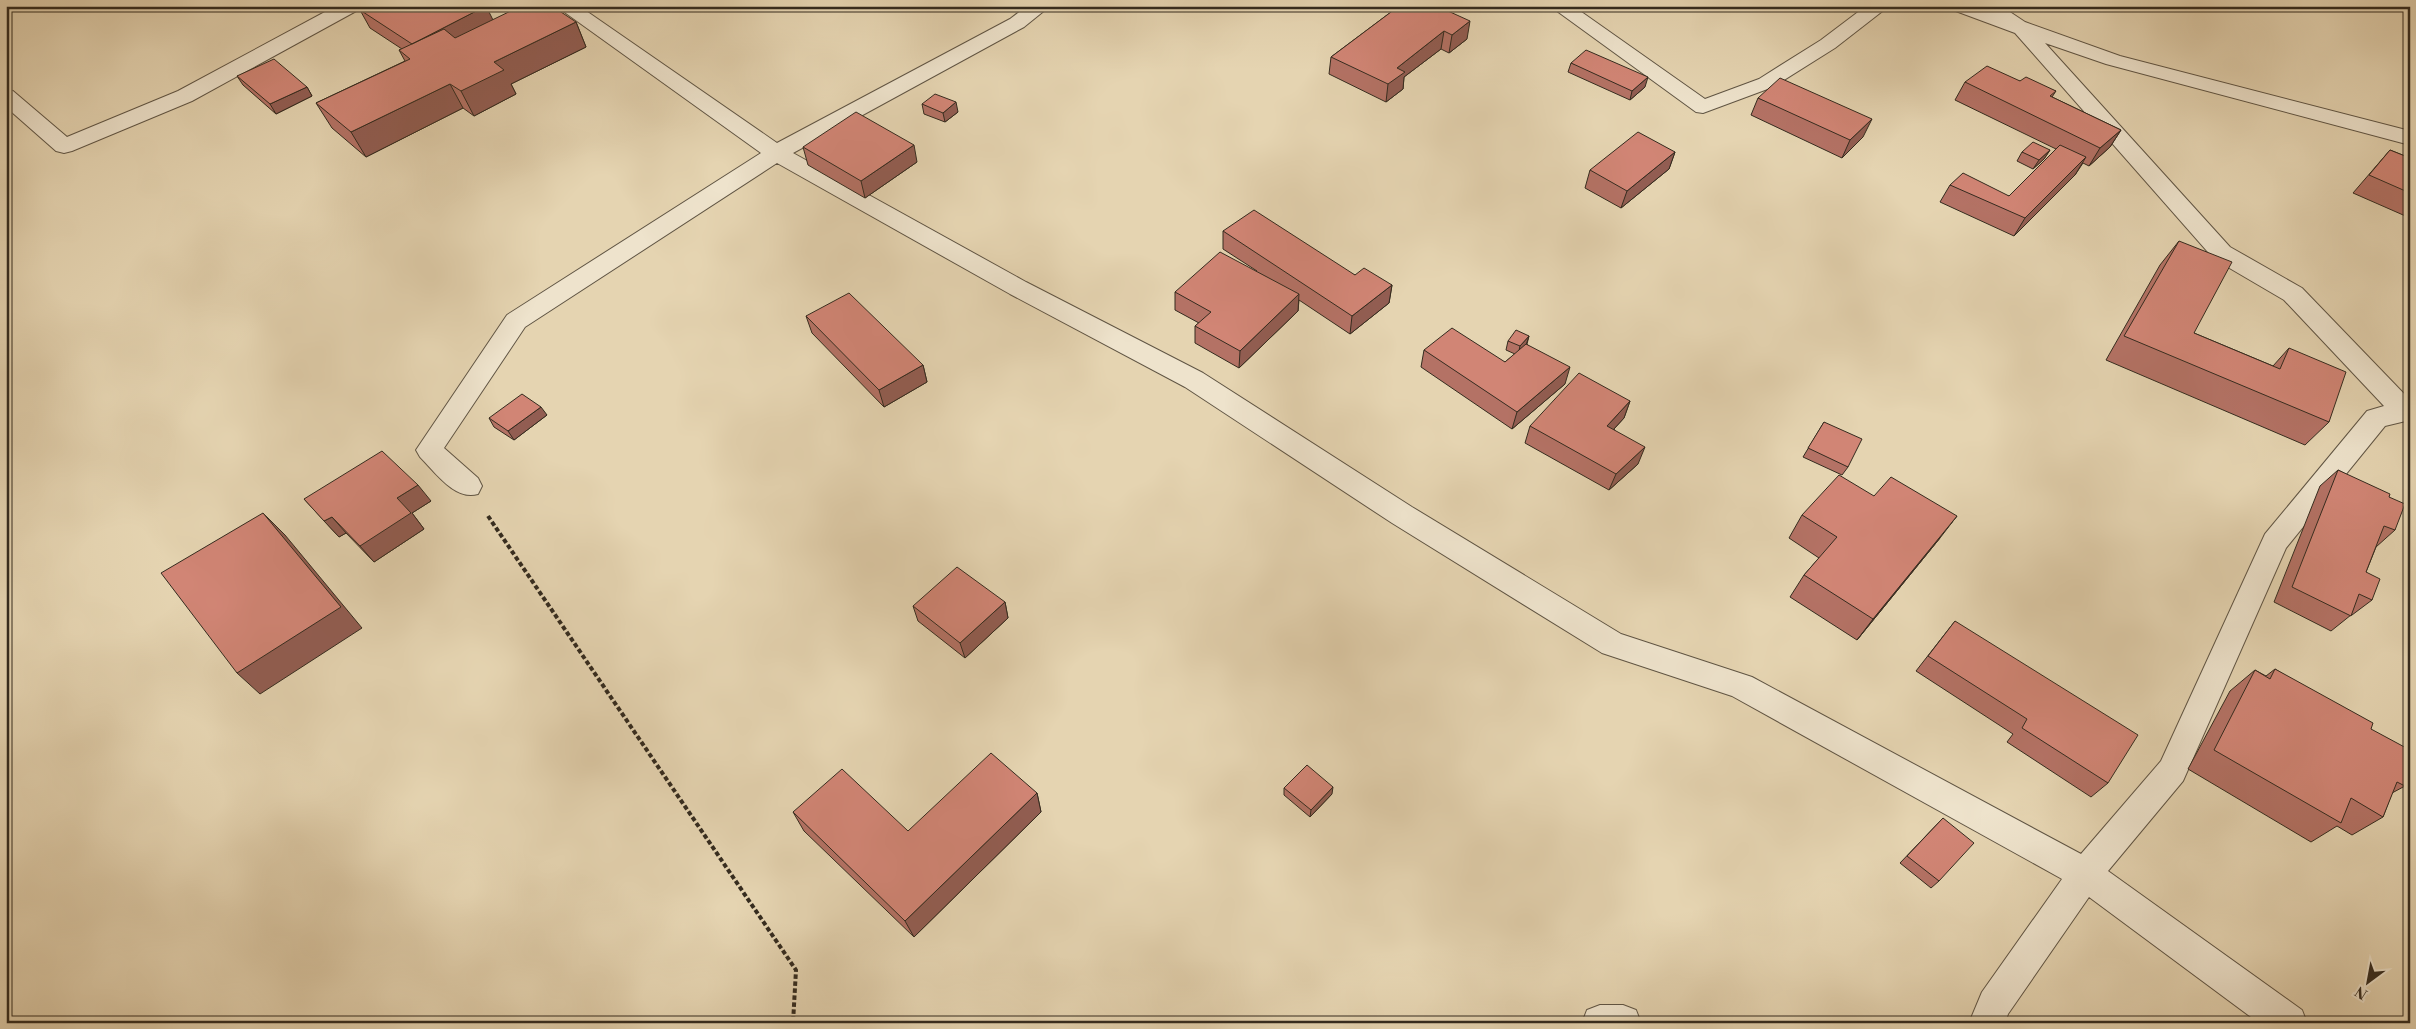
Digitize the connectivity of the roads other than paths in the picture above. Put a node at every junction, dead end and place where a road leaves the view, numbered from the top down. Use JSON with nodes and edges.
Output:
{"nodes":[{"id":1,"x":351,"y":6,"type":"edge"},
{"id":2,"x":566,"y":6,"type":"edge"},
{"id":3,"x":1040,"y":6,"type":"edge"},
{"id":4,"x":1560,"y":6,"type":"edge"},
{"id":5,"x":1878,"y":6,"type":"edge"},
{"id":6,"x":1960,"y":6,"type":"edge"},
{"id":7,"x":1987,"y":6,"type":"edge"},
{"id":8,"x":2022,"y":29,"type":"junction"},
{"id":9,"x":6,"y":96,"type":"edge"},
{"id":10,"x":2410,"y":138,"type":"edge"},
{"id":11,"x":776,"y":153,"type":"junction"},
{"id":12,"x":2407,"y":410,"type":"edge"},
{"id":13,"x":468,"y":486,"type":"road end"},
{"id":14,"x":2085,"y":874,"type":"junction"},
{"id":15,"x":1600,"y":1023,"type":"edge"},
{"id":16,"x":1623,"y":1023,"type":"edge"},
{"id":17,"x":1987,"y":1023,"type":"edge"},
{"id":18,"x":2289,"y":1023,"type":"edge"}],
"edges":[{"from":1,"to":9,"type":"street"},
{"from":2,"to":11,"type":"street"},
{"from":3,"to":11,"type":"street"},
{"from":4,"to":5,"type":"street"},
{"from":6,"to":8,"type":"street"},
{"from":7,"to":8,"type":"street"},
{"from":8,"to":10,"type":"street"},
{"from":8,"to":12,"type":"street"},
{"from":11,"to":13,"type":"street"},
{"from":11,"to":14,"type":"street"},
{"from":12,"to":14,"type":"street"},
{"from":14,"to":17,"type":"street"},
{"from":14,"to":18,"type":"street"},
{"from":15,"to":16,"type":"street"}]}
